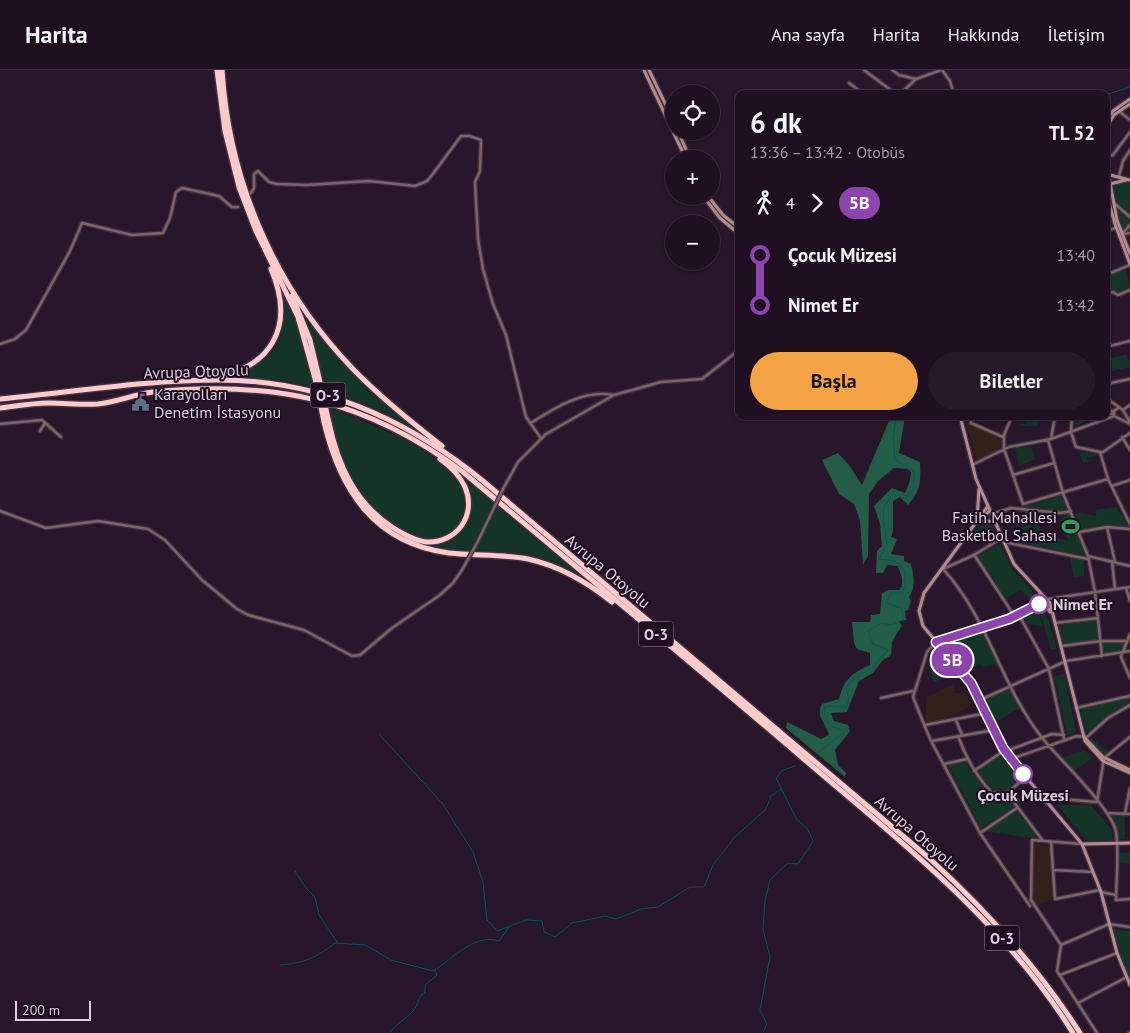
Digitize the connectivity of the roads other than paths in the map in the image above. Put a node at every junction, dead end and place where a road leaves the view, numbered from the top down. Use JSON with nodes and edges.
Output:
{"nodes":[{"id":1,"x":218,"y":70,"type":"edge"},
{"id":2,"x":222,"y":70,"type":"edge"},
{"id":3,"x":644,"y":70,"type":"edge"},
{"id":4,"x":650,"y":70,"type":"edge"},
{"id":5,"x":864,"y":70,"type":"edge"},
{"id":6,"x":892,"y":70,"type":"edge"},
{"id":7,"x":942,"y":70,"type":"edge"},
{"id":8,"x":916,"y":79,"type":"junction"},
{"id":9,"x":849,"y":83,"type":"dead end"},
{"id":10,"x":859,"y":90,"type":"edge"},
{"id":11,"x":891,"y":90,"type":"edge"},
{"id":12,"x":904,"y":90,"type":"edge"},
{"id":13,"x":953,"y":90,"type":"edge"},
{"id":14,"x":1130,"y":100,"type":"edge"},
{"id":15,"x":665,"y":102,"type":"edge"},
{"id":16,"x":1130,"y":104,"type":"edge"},
{"id":17,"x":1119,"y":111,"type":"junction"},
{"id":18,"x":1110,"y":115,"type":"edge"},
{"id":19,"x":1130,"y":120,"type":"edge"},
{"id":20,"x":1110,"y":123,"type":"edge"},
{"id":21,"x":1130,"y":132,"type":"edge"},
{"id":22,"x":682,"y":150,"type":"edge"},
{"id":23,"x":1130,"y":150,"type":"edge"},
{"id":24,"x":1126,"y":155,"type":"junction"},
{"id":25,"x":1110,"y":157,"type":"edge"},
{"id":26,"x":1130,"y":158,"type":"edge"},
{"id":27,"x":1110,"y":174,"type":"edge"},
{"id":28,"x":1119,"y":176,"type":"junction"},
{"id":29,"x":1110,"y":180,"type":"edge"},
{"id":30,"x":1129,"y":180,"type":"edge"},
{"id":31,"x":1111,"y":183,"type":"junction"},
{"id":32,"x":251,"y":193,"type":"dead end"},
{"id":33,"x":1113,"y":203,"type":"junction"},
{"id":34,"x":709,"y":205,"type":"edge"},
{"id":35,"x":715,"y":205,"type":"edge"},
{"id":36,"x":238,"y":206,"type":"dead end"},
{"id":37,"x":1110,"y":206,"type":"edge"},
{"id":38,"x":1130,"y":217,"type":"edge"},
{"id":39,"x":735,"y":225,"type":"edge"},
{"id":40,"x":1130,"y":225,"type":"edge"},
{"id":41,"x":1116,"y":228,"type":"junction"},
{"id":42,"x":735,"y":230,"type":"edge"},
{"id":43,"x":1110,"y":230,"type":"edge"},
{"id":44,"x":256,"y":231,"type":"junction"},
{"id":45,"x":1130,"y":233,"type":"edge"},
{"id":46,"x":1122,"y":234,"type":"junction"},
{"id":47,"x":1130,"y":254,"type":"edge"},
{"id":48,"x":1130,"y":264,"type":"edge"},
{"id":49,"x":279,"y":268,"type":"junction"},
{"id":50,"x":1110,"y":273,"type":"edge"},
{"id":51,"x":1130,"y":290,"type":"edge"},
{"id":52,"x":1110,"y":292,"type":"edge"},
{"id":53,"x":1130,"y":341,"type":"edge"},
{"id":54,"x":0,"y":344,"type":"edge"},
{"id":55,"x":1110,"y":346,"type":"edge"},
{"id":56,"x":735,"y":353,"type":"edge"},
{"id":57,"x":1130,"y":379,"type":"edge"},
{"id":58,"x":168,"y":382,"type":"junction"},
{"id":59,"x":318,"y":382,"type":"junction"},
{"id":60,"x":1110,"y":383,"type":"edge"},
{"id":61,"x":614,"y":395,"type":"junction"},
{"id":62,"x":0,"y":399,"type":"edge"},
{"id":63,"x":1110,"y":401,"type":"edge"},
{"id":64,"x":1130,"y":405,"type":"edge"},
{"id":65,"x":0,"y":408,"type":"edge"},
{"id":66,"x":1118,"y":408,"type":"junction"},
{"id":67,"x":1123,"y":410,"type":"junction"},
{"id":68,"x":1110,"y":411,"type":"edge"},
{"id":69,"x":1110,"y":414,"type":"edge"},
{"id":70,"x":1124,"y":414,"type":"junction"},
{"id":71,"x":1115,"y":415,"type":"junction"},
{"id":72,"x":1110,"y":417,"type":"edge"},
{"id":73,"x":961,"y":420,"type":"edge"},
{"id":74,"x":971,"y":420,"type":"edge"},
{"id":75,"x":1010,"y":420,"type":"edge"},
{"id":76,"x":1053,"y":420,"type":"edge"},
{"id":77,"x":1072,"y":420,"type":"edge"},
{"id":78,"x":1102,"y":420,"type":"edge"},
{"id":79,"x":327,"y":422,"type":"junction"},
{"id":80,"x":45,"y":423,"type":"junction"},
{"id":81,"x":531,"y":423,"type":"junction"},
{"id":82,"x":1130,"y":423,"type":"edge"},
{"id":83,"x":0,"y":424,"type":"edge"},
{"id":84,"x":388,"y":424,"type":"junction"},
{"id":85,"x":40,"y":430,"type":"dead end"},
{"id":86,"x":1071,"y":432,"type":"junction"},
{"id":87,"x":1130,"y":433,"type":"edge"},
{"id":88,"x":61,"y":436,"type":"dead end"},
{"id":89,"x":1003,"y":437,"type":"junction"},
{"id":90,"x":1122,"y":437,"type":"junction"},
{"id":91,"x":540,"y":438,"type":"junction"},
{"id":92,"x":1049,"y":439,"type":"junction"},
{"id":93,"x":1004,"y":449,"type":"junction"},
{"id":94,"x":1130,"y":450,"type":"edge"},
{"id":95,"x":1100,"y":452,"type":"junction"},
{"id":96,"x":1054,"y":463,"type":"junction"},
{"id":97,"x":972,"y":465,"type":"junction"},
{"id":98,"x":470,"y":471,"type":"junction"},
{"id":99,"x":1013,"y":476,"type":"junction"},
{"id":100,"x":1108,"y":478,"type":"junction"},
{"id":101,"x":1130,"y":480,"type":"edge"},
{"id":102,"x":980,"y":486,"type":"junction"},
{"id":103,"x":1112,"y":486,"type":"junction"},
{"id":104,"x":1063,"y":493,"type":"junction"},
{"id":105,"x":989,"y":508,"type":"junction"},
{"id":106,"x":0,"y":511,"type":"edge"},
{"id":107,"x":1071,"y":512,"type":"junction"},
{"id":108,"x":992,"y":514,"type":"junction"},
{"id":109,"x":977,"y":523,"type":"junction"},
{"id":110,"x":996,"y":524,"type":"junction"},
{"id":111,"x":1130,"y":524,"type":"edge"},
{"id":112,"x":1107,"y":527,"type":"junction"},
{"id":113,"x":1130,"y":529,"type":"edge"},
{"id":114,"x":1080,"y":532,"type":"junction"},
{"id":115,"x":966,"y":536,"type":"junction"},
{"id":116,"x":1003,"y":540,"type":"junction"},
{"id":117,"x":994,"y":542,"type":"junction"},
{"id":118,"x":974,"y":555,"type":"junction"},
{"id":119,"x":1088,"y":557,"type":"junction"},
{"id":120,"x":1114,"y":562,"type":"junction"},
{"id":121,"x":1130,"y":566,"type":"edge"},
{"id":122,"x":943,"y":570,"type":"junction"},
{"id":123,"x":1128,"y":587,"type":"edge"},
{"id":124,"x":1114,"y":589,"type":"junction"},
{"id":125,"x":1095,"y":592,"type":"junction"},
{"id":126,"x":1045,"y":600,"type":"junction"},
{"id":127,"x":1130,"y":601,"type":"edge"},
{"id":128,"x":1019,"y":615,"type":"junction"},
{"id":129,"x":1015,"y":617,"type":"junction"},
{"id":130,"x":1098,"y":618,"type":"junction"},
{"id":131,"x":643,"y":623,"type":"junction"},
{"id":132,"x":1054,"y":623,"type":"junction"},
{"id":133,"x":983,"y":628,"type":"junction"},
{"id":134,"x":1130,"y":634,"type":"edge"},
{"id":135,"x":1101,"y":641,"type":"junction"},
{"id":136,"x":1127,"y":641,"type":"junction"},
{"id":137,"x":936,"y":642,"type":"junction"},
{"id":138,"x":1061,"y":646,"type":"junction"},
{"id":139,"x":1130,"y":651,"type":"edge"},
{"id":140,"x":1122,"y":652,"type":"junction"},
{"id":141,"x":1102,"y":656,"type":"junction"},
{"id":142,"x":1066,"y":662,"type":"junction"},
{"id":143,"x":1049,"y":669,"type":"junction"},
{"id":144,"x":1130,"y":678,"type":"edge"},
{"id":145,"x":1011,"y":685,"type":"junction"},
{"id":146,"x":913,"y":691,"type":"junction"},
{"id":147,"x":1130,"y":696,"type":"edge"},
{"id":148,"x":881,"y":698,"type":"dead end"},
{"id":149,"x":980,"y":700,"type":"junction"},
{"id":150,"x":1130,"y":705,"type":"edge"},
{"id":151,"x":1076,"y":708,"type":"junction"},
{"id":152,"x":987,"y":714,"type":"junction"},
{"id":153,"x":956,"y":720,"type":"junction"},
{"id":154,"x":925,"y":726,"type":"junction"},
{"id":155,"x":994,"y":730,"type":"junction"},
{"id":156,"x":1064,"y":735,"type":"junction"},
{"id":157,"x":960,"y":736,"type":"junction"},
{"id":158,"x":1084,"y":737,"type":"junction"},
{"id":159,"x":1130,"y":737,"type":"edge"},
{"id":160,"x":1042,"y":738,"type":"junction"},
{"id":161,"x":1064,"y":740,"type":"junction"},
{"id":162,"x":932,"y":741,"type":"junction"},
{"id":163,"x":1049,"y":745,"type":"junction"},
{"id":164,"x":1005,"y":751,"type":"junction"},
{"id":165,"x":967,"y":759,"type":"junction"},
{"id":166,"x":1011,"y":759,"type":"junction"},
{"id":167,"x":1104,"y":760,"type":"junction"},
{"id":168,"x":944,"y":764,"type":"junction"},
{"id":169,"x":974,"y":771,"type":"junction"},
{"id":170,"x":1130,"y":771,"type":"edge"},
{"id":171,"x":1026,"y":777,"type":"junction"},
{"id":172,"x":1130,"y":788,"type":"edge"},
{"id":173,"x":1007,"y":793,"type":"junction"},
{"id":174,"x":1045,"y":802,"type":"junction"},
{"id":175,"x":1097,"y":802,"type":"junction"},
{"id":176,"x":1018,"y":808,"type":"junction"},
{"id":177,"x":1125,"y":813,"type":"junction"},
{"id":178,"x":1106,"y":814,"type":"junction"},
{"id":179,"x":1130,"y":814,"type":"edge"},
{"id":180,"x":980,"y":833,"type":"junction"},
{"id":181,"x":1043,"y":841,"type":"junction"},
{"id":182,"x":1050,"y":842,"type":"junction"},
{"id":183,"x":1130,"y":843,"type":"edge"},
{"id":184,"x":1082,"y":844,"type":"junction"},
{"id":185,"x":1117,"y":844,"type":"junction"},
{"id":186,"x":1053,"y":870,"type":"junction"},
{"id":187,"x":1093,"y":872,"type":"junction"},
{"id":188,"x":1100,"y":891,"type":"junction"},
{"id":189,"x":1116,"y":895,"type":"junction"},
{"id":190,"x":1130,"y":900,"type":"edge"},
{"id":191,"x":1030,"y":906,"type":"dead end"},
{"id":192,"x":1109,"y":924,"type":"junction"},
{"id":193,"x":1130,"y":927,"type":"edge"},
{"id":194,"x":1061,"y":944,"type":"junction"},
{"id":195,"x":1117,"y":953,"type":"junction"},
{"id":196,"x":1060,"y":975,"type":"junction"},
{"id":197,"x":1125,"y":978,"type":"junction"},
{"id":198,"x":1130,"y":985,"type":"edge"},
{"id":199,"x":1078,"y":1003,"type":"junction"},
{"id":200,"x":1073,"y":1033,"type":"edge"},
{"id":201,"x":1080,"y":1033,"type":"edge"},
{"id":202,"x":1097,"y":1033,"type":"edge"}],
"edges":[{"from":1,"to":44,"type":"highway"},
{"from":2,"to":49,"type":"highway"},
{"from":3,"to":22,"type":"main road"},
{"from":4,"to":15,"type":"main road"},
{"from":5,"to":11,"type":"street"},
{"from":6,"to":8,"type":"street"},
{"from":7,"to":8,"type":"street"},
{"from":7,"to":13,"type":"street"},
{"from":8,"to":12,"type":"street"},
{"from":9,"to":10,"type":"street"},
{"from":14,"to":18,"type":"main road"},
{"from":16,"to":17,"type":"main road"},
{"from":17,"to":19,"type":"street"},
{"from":17,"to":20,"type":"main road"},
{"from":21,"to":25,"type":"street"},
{"from":23,"to":24,"type":"street"},
{"from":24,"to":26,"type":"street"},
{"from":24,"to":28,"type":"street"},
{"from":27,"to":28,"type":"main road"},
{"from":28,"to":30,"type":"main road"},
{"from":29,"to":31,"type":"main road"},
{"from":30,"to":31,"type":"main road"},
{"from":31,"to":33,"type":"main road"},
{"from":32,"to":81,"type":"street"},
{"from":33,"to":38,"type":"street"},
{"from":33,"to":46,"type":"main road"},
{"from":34,"to":42,"type":"main road"},
{"from":35,"to":39,"type":"main road"},
{"from":36,"to":54,"type":"street"},
{"from":37,"to":41,"type":"main road"},
{"from":40,"to":46,"type":"street"},
{"from":41,"to":43,"type":"street"},
{"from":41,"to":48,"type":"main road"},
{"from":44,"to":58,"type":"highway"},
{"from":44,"to":59,"type":"highway"},
{"from":45,"to":46,"type":"street"},
{"from":46,"to":47,"type":"main road"},
{"from":48,"to":50,"type":"street"},
{"from":49,"to":59,"type":"highway"},
{"from":49,"to":98,"type":"highway"},
{"from":51,"to":52,"type":"street"},
{"from":53,"to":55,"type":"street"},
{"from":56,"to":61,"type":"street"},
{"from":57,"to":60,"type":"street"},
{"from":58,"to":62,"type":"highway","name":"Avrupa Otoyolu","number":"O-3"},
{"from":58,"to":98,"type":"highway","name":"Avrupa Otoyolu","number":"O-3"},
{"from":59,"to":79,"type":"highway","bridge":true},
{"from":61,"to":81,"type":"street"},
{"from":61,"to":91,"type":"street"},
{"from":63,"to":66,"type":"street"},
{"from":64,"to":67,"type":"street"},
{"from":65,"to":84,"type":"highway","name":"Avrupa Otoyolu","number":"O-3"},
{"from":66,"to":67,"type":"street"},
{"from":66,"to":71,"type":"street"},
{"from":67,"to":70,"type":"street"},
{"from":68,"to":71,"type":"street"},
{"from":69,"to":71,"type":"street"},
{"from":70,"to":71,"type":"street"},
{"from":70,"to":82,"type":"street"},
{"from":71,"to":72,"type":"street"},
{"from":71,"to":82,"type":"street"},
{"from":73,"to":97,"type":"main road"},
{"from":74,"to":89,"type":"street"},
{"from":75,"to":89,"type":"street"},
{"from":76,"to":92,"type":"street"},
{"from":77,"to":86,"type":"street"},
{"from":78,"to":86,"type":"street"},
{"from":79,"to":84,"type":"highway"},
{"from":79,"to":131,"type":"highway"},
{"from":80,"to":83,"type":"street"},
{"from":80,"to":85,"type":"street"},
{"from":80,"to":88,"type":"street"},
{"from":81,"to":91,"type":"street"},
{"from":84,"to":131,"type":"highway","name":"Avrupa Otoyolu","number":"O-3"},
{"from":86,"to":92,"type":"street"},
{"from":86,"to":95,"type":"street"},
{"from":87,"to":90,"type":"street"},
{"from":89,"to":93,"type":"street"},
{"from":90,"to":94,"type":"street"},
{"from":90,"to":95,"type":"street"},
{"from":91,"to":106,"type":"street","bridge":true},
{"from":92,"to":93,"type":"street"},
{"from":92,"to":96,"type":"street"},
{"from":93,"to":97,"type":"street"},
{"from":93,"to":99,"type":"street"},
{"from":95,"to":100,"type":"street"},
{"from":96,"to":99,"type":"street"},
{"from":96,"to":104,"type":"street"},
{"from":97,"to":102,"type":"main road"},
{"from":98,"to":201,"type":"highway","name":"Avrupa Otoyolu","number":"O-3"},
{"from":99,"to":104,"type":"street"},
{"from":100,"to":103,"type":"street"},
{"from":100,"to":104,"type":"street"},
{"from":101,"to":103,"type":"street"},
{"from":102,"to":105,"type":"main road"},
{"from":102,"to":109,"type":"main road"},
{"from":103,"to":111,"type":"street"},
{"from":104,"to":107,"type":"street"},
{"from":105,"to":108,"type":"main road"},
{"from":105,"to":109,"type":"main road"},
{"from":107,"to":108,"type":"street"},
{"from":107,"to":114,"type":"street"},
{"from":108,"to":110,"type":"main road"},
{"from":109,"to":110,"type":"main road"},
{"from":109,"to":115,"type":"main road"},
{"from":110,"to":116,"type":"main road"},
{"from":112,"to":113,"type":"street"},
{"from":112,"to":114,"type":"street"},
{"from":112,"to":120,"type":"street"},
{"from":114,"to":119,"type":"street"},
{"from":115,"to":117,"type":"street"},
{"from":115,"to":122,"type":"main road"},
{"from":116,"to":117,"type":"street"},
{"from":116,"to":119,"type":"street"},
{"from":116,"to":126,"type":"main road"},
{"from":117,"to":118,"type":"street"},
{"from":118,"to":122,"type":"street"},
{"from":118,"to":129,"type":"street"},
{"from":119,"to":120,"type":"street"},
{"from":119,"to":125,"type":"street"},
{"from":120,"to":121,"type":"street"},
{"from":120,"to":124,"type":"street"},
{"from":122,"to":133,"type":"street"},
{"from":122,"to":137,"type":"main road"},
{"from":123,"to":124,"type":"street"},
{"from":123,"to":127,"type":"street"},
{"from":124,"to":125,"type":"street"},
{"from":125,"to":126,"type":"street"},
{"from":125,"to":130,"type":"street"},
{"from":126,"to":128,"type":"street"},
{"from":126,"to":132,"type":"main road"},
{"from":128,"to":129,"type":"street"},
{"from":128,"to":143,"type":"street"},
{"from":129,"to":133,"type":"street"},
{"from":130,"to":132,"type":"street"},
{"from":130,"to":135,"type":"street"},
{"from":131,"to":200,"type":"highway","name":"Avrupa Otoyolu","number":"O-3"},
{"from":132,"to":138,"type":"main road"},
{"from":133,"to":137,"type":"street"},
{"from":133,"to":145,"type":"street"},
{"from":134,"to":136,"type":"street"},
{"from":135,"to":136,"type":"street"},
{"from":135,"to":138,"type":"street"},
{"from":135,"to":141,"type":"street"},
{"from":136,"to":140,"type":"street"},
{"from":137,"to":146,"type":"street"},
{"from":137,"to":149,"type":"main road"},
{"from":138,"to":142,"type":"main road"},
{"from":139,"to":140,"type":"street"},
{"from":140,"to":141,"type":"street"},
{"from":140,"to":144,"type":"street"},
{"from":141,"to":142,"type":"street"},
{"from":142,"to":143,"type":"street"},
{"from":142,"to":151,"type":"main road"},
{"from":143,"to":145,"type":"street"},
{"from":143,"to":156,"type":"street"},
{"from":145,"to":149,"type":"street"},
{"from":145,"to":160,"type":"street"},
{"from":146,"to":148,"type":"street"},
{"from":146,"to":154,"type":"street"},
{"from":147,"to":151,"type":"street"},
{"from":149,"to":152,"type":"main road"},
{"from":150,"to":158,"type":"street"},
{"from":151,"to":158,"type":"main road"},
{"from":152,"to":153,"type":"street"},
{"from":152,"to":155,"type":"main road"},
{"from":153,"to":154,"type":"street"},
{"from":153,"to":157,"type":"street"},
{"from":154,"to":162,"type":"street"},
{"from":155,"to":157,"type":"street"},
{"from":155,"to":164,"type":"main road"},
{"from":156,"to":160,"type":"street"},
{"from":156,"to":161,"type":"street"},
{"from":157,"to":162,"type":"street"},
{"from":157,"to":165,"type":"street"},
{"from":158,"to":161,"type":"street"},
{"from":158,"to":167,"type":"main road"},
{"from":159,"to":167,"type":"street"},
{"from":160,"to":163,"type":"street"},
{"from":160,"to":164,"type":"street"},
{"from":161,"to":163,"type":"street"},
{"from":162,"to":168,"type":"street"},
{"from":163,"to":166,"type":"street"},
{"from":163,"to":175,"type":"street"},
{"from":164,"to":166,"type":"main road"},
{"from":164,"to":169,"type":"street"},
{"from":165,"to":168,"type":"street"},
{"from":165,"to":169,"type":"street"},
{"from":166,"to":171,"type":"main road"},
{"from":167,"to":170,"type":"main road"},
{"from":167,"to":175,"type":"street"},
{"from":168,"to":180,"type":"street"},
{"from":169,"to":173,"type":"street"},
{"from":171,"to":173,"type":"street"},
{"from":171,"to":174,"type":"main road"},
{"from":172,"to":177,"type":"street"},
{"from":173,"to":176,"type":"street"},
{"from":174,"to":175,"type":"street"},
{"from":174,"to":184,"type":"main road"},
{"from":175,"to":178,"type":"street"},
{"from":176,"to":180,"type":"street"},
{"from":176,"to":181,"type":"street"},
{"from":177,"to":178,"type":"street"},
{"from":177,"to":179,"type":"street"},
{"from":178,"to":185,"type":"street"},
{"from":180,"to":191,"type":"street"},
{"from":181,"to":182,"type":"street"},
{"from":181,"to":194,"type":"street"},
{"from":182,"to":184,"type":"street"},
{"from":182,"to":186,"type":"street"},
{"from":183,"to":185,"type":"main road"},
{"from":184,"to":185,"type":"main road"},
{"from":184,"to":187,"type":"main road"},
{"from":185,"to":189,"type":"street"},
{"from":186,"to":187,"type":"street"},
{"from":186,"to":188,"type":"street"},
{"from":187,"to":188,"type":"main road"},
{"from":188,"to":189,"type":"street"},
{"from":188,"to":192,"type":"main road"},
{"from":189,"to":190,"type":"street"},
{"from":192,"to":193,"type":"street"},
{"from":192,"to":194,"type":"street"},
{"from":192,"to":195,"type":"main road"},
{"from":194,"to":196,"type":"street"},
{"from":195,"to":196,"type":"street"},
{"from":195,"to":197,"type":"main road"},
{"from":196,"to":199,"type":"street"},
{"from":197,"to":198,"type":"main road"},
{"from":197,"to":199,"type":"street"},
{"from":199,"to":202,"type":"street"}]}
